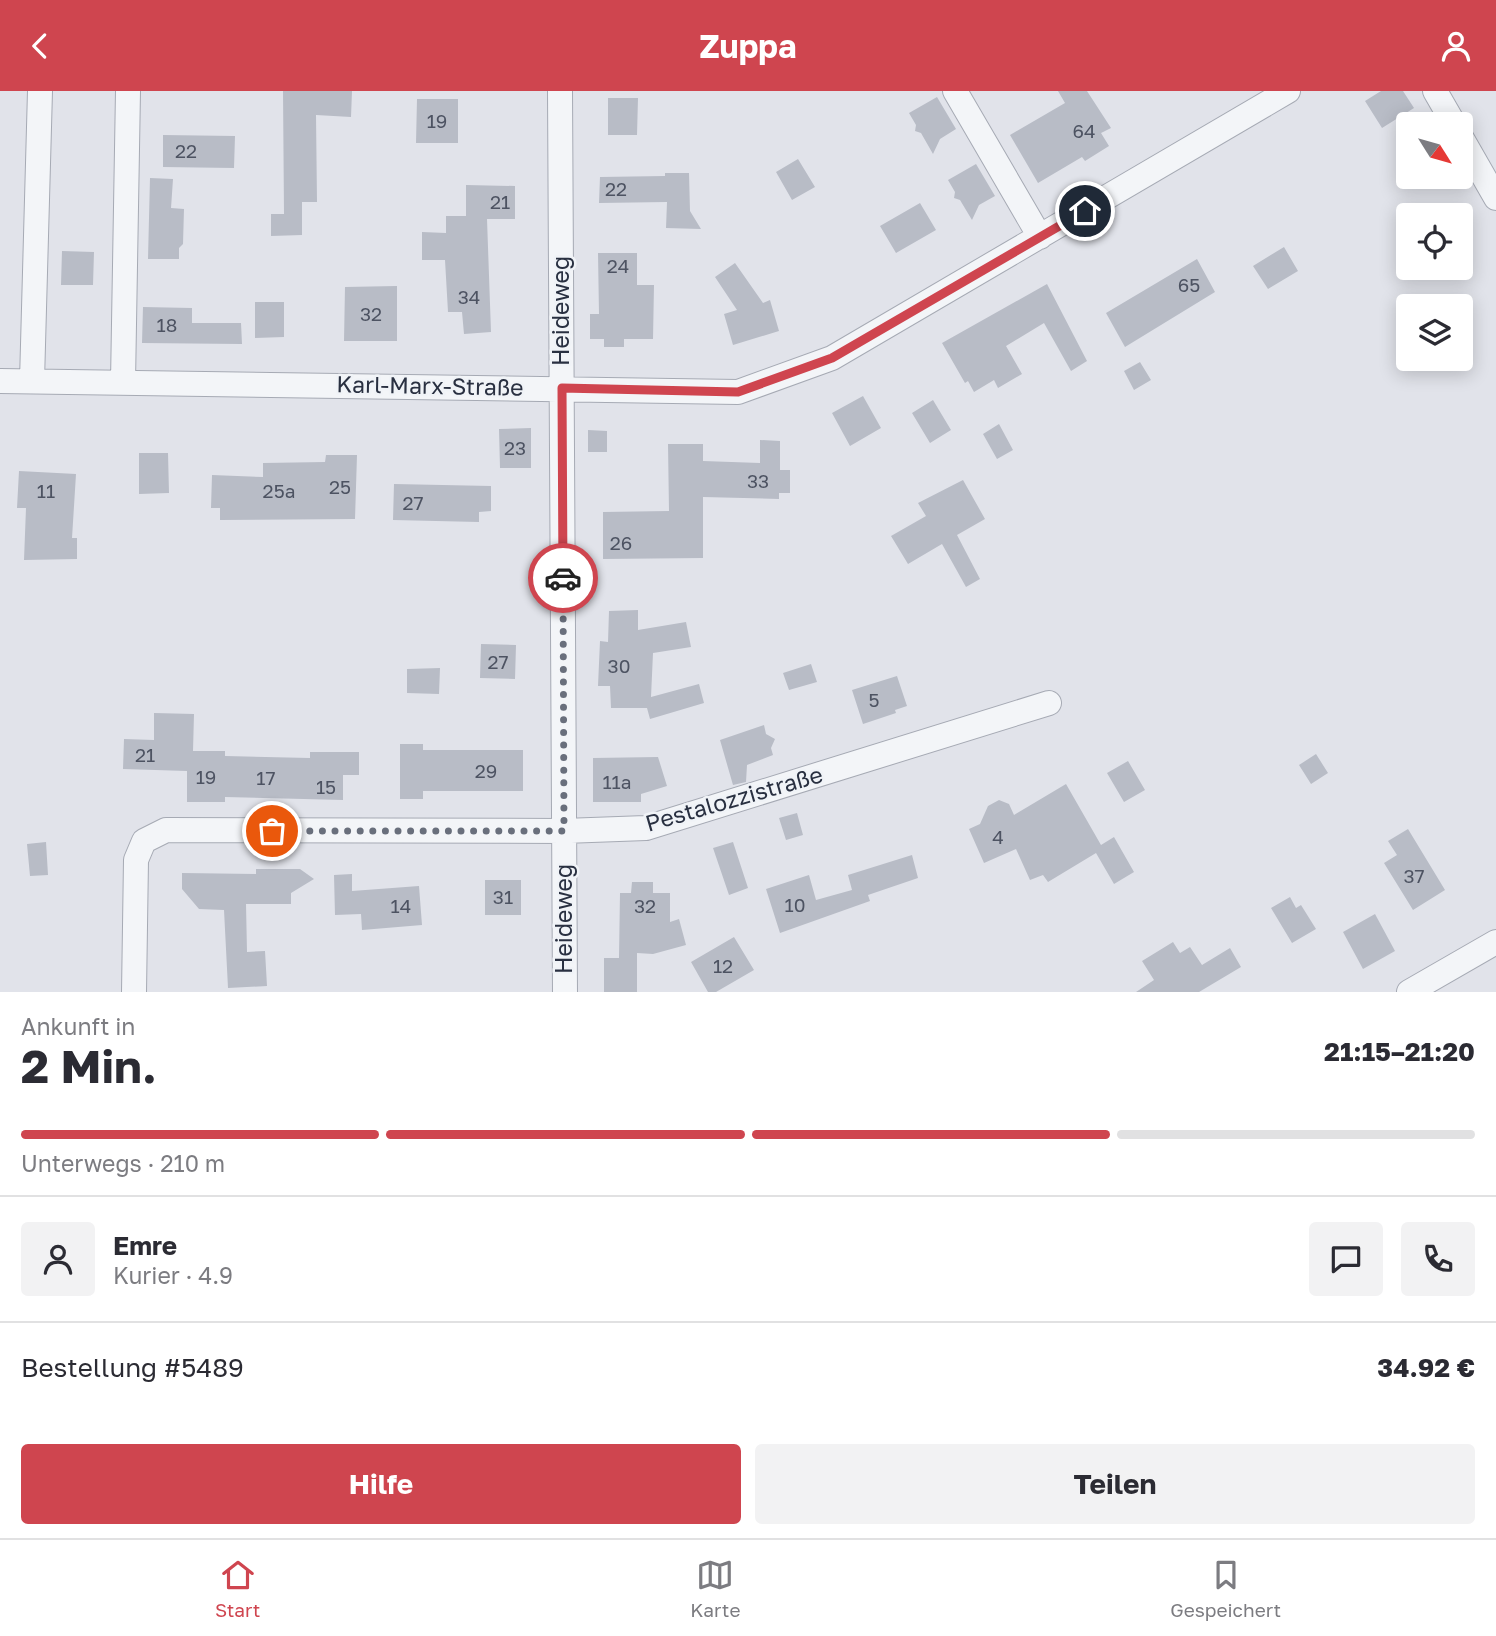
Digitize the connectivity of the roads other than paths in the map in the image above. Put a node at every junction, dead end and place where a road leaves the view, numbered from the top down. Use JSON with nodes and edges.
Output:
{"nodes":[{"id":1,"x":40,"y":91,"type":"edge"},
{"id":2,"x":128,"y":91,"type":"edge"},
{"id":3,"x":560,"y":91,"type":"edge"},
{"id":4,"x":955,"y":91,"type":"edge"},
{"id":5,"x":1288,"y":91,"type":"edge"},
{"id":6,"x":1435,"y":91,"type":"edge"},
{"id":7,"x":1447,"y":112,"type":"edge"},
{"id":8,"x":1474,"y":160,"type":"edge"},
{"id":9,"x":1496,"y":198,"type":"edge"},
{"id":10,"x":1040,"y":237,"type":"junction"},
{"id":11,"x":0,"y":381,"type":"edge"},
{"id":12,"x":32,"y":381,"type":"junction"},
{"id":13,"x":123,"y":382,"type":"junction"},
{"id":14,"x":562,"y":388,"type":"junction"},
{"id":15,"x":1049,"y":703,"type":"dead end"},
{"id":16,"x":564,"y":831,"type":"junction"},
{"id":17,"x":1496,"y":942,"type":"edge"},
{"id":18,"x":134,"y":992,"type":"edge"},
{"id":19,"x":565,"y":992,"type":"edge"},
{"id":20,"x":1409,"y":992,"type":"edge"}],
"edges":[{"from":1,"to":12,"type":"street"},
{"from":2,"to":13,"type":"street"},
{"from":3,"to":14,"type":"street","name":"Heideweg"},
{"from":4,"to":10,"type":"street"},
{"from":5,"to":10,"type":"street","name":"Karl-Marx-Straße"},
{"from":6,"to":7,"type":"street"},
{"from":8,"to":9,"type":"street"},
{"from":10,"to":14,"type":"street","name":"Karl-Marx-Straße"},
{"from":11,"to":12,"type":"street","name":"Karl-Marx-Straße"},
{"from":12,"to":13,"type":"street","name":"Karl-Marx-Straße"},
{"from":13,"to":14,"type":"street","name":"Karl-Marx-Straße"},
{"from":14,"to":16,"type":"street","name":"Heideweg"},
{"from":15,"to":16,"type":"street","name":"Pestalozzistraße"},
{"from":16,"to":18,"type":"street","name":"Pestalozzistraße"},
{"from":16,"to":19,"type":"street","name":"Heideweg"},
{"from":17,"to":20,"type":"street"}]}
